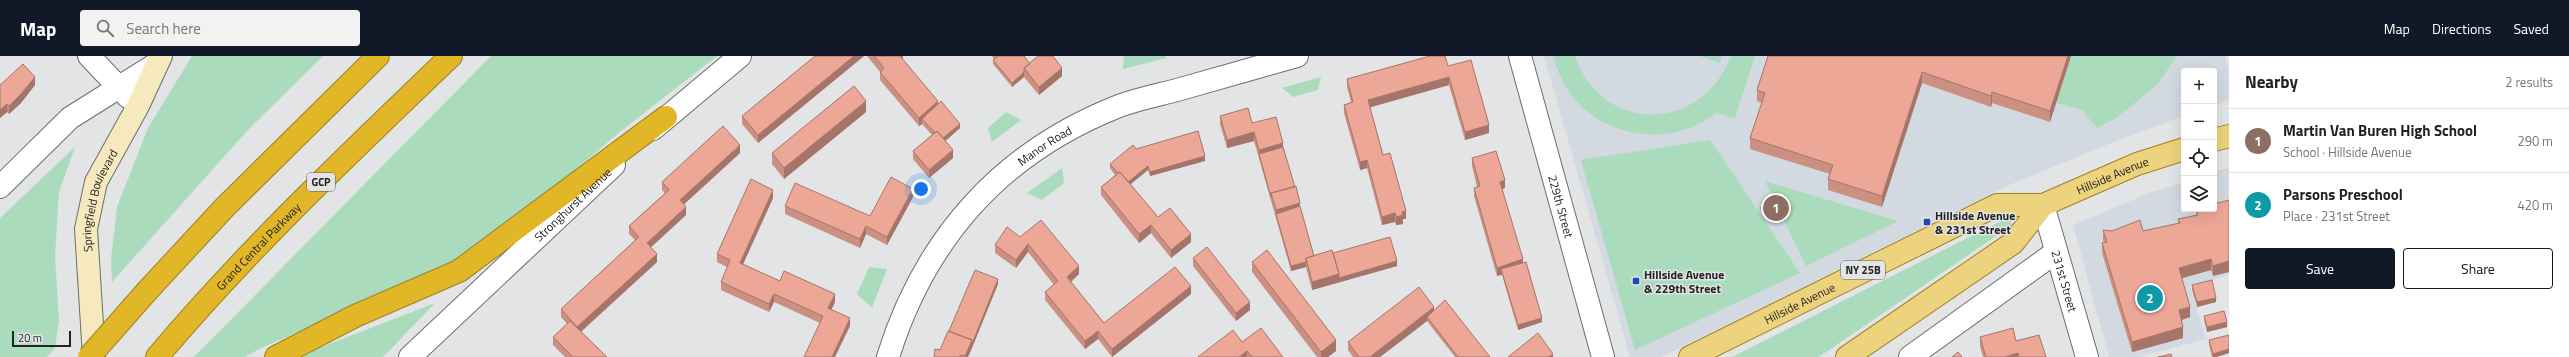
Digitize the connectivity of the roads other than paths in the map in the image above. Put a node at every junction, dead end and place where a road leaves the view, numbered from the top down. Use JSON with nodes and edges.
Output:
{"nodes":[{"id":1,"x":89,"y":56,"type":"edge"},
{"id":2,"x":372,"y":56,"type":"edge"},
{"id":3,"x":378,"y":56,"type":"edge"},
{"id":4,"x":451,"y":56,"type":"edge"},
{"id":5,"x":740,"y":56,"type":"edge"},
{"id":6,"x":1297,"y":56,"type":"edge"},
{"id":7,"x":1520,"y":56,"type":"edge"},
{"id":8,"x":158,"y":60,"type":"edge"},
{"id":9,"x":118,"y":87,"type":"junction"},
{"id":10,"x":138,"y":106,"type":"junction"},
{"id":11,"x":666,"y":117,"type":"junction"},
{"id":12,"x":309,"y":124,"type":"junction"},
{"id":13,"x":2229,"y":136,"type":"edge"},
{"id":14,"x":2217,"y":139,"type":"edge"},
{"id":15,"x":2181,"y":150,"type":"edge"},
{"id":16,"x":0,"y":187,"type":"edge"},
{"id":17,"x":2043,"y":205,"type":"junction"},
{"id":18,"x":2056,"y":252,"type":"junction"},
{"id":19,"x":89,"y":357,"type":"edge"},
{"id":20,"x":94,"y":357,"type":"edge"},
{"id":21,"x":157,"y":357,"type":"edge"},
{"id":22,"x":276,"y":357,"type":"edge"},
{"id":23,"x":410,"y":357,"type":"edge"},
{"id":24,"x":888,"y":357,"type":"edge"},
{"id":25,"x":1603,"y":357,"type":"edge"},
{"id":26,"x":1690,"y":357,"type":"edge"},
{"id":27,"x":1847,"y":357,"type":"edge"},
{"id":28,"x":1910,"y":357,"type":"edge"},
{"id":29,"x":2087,"y":357,"type":"edge"}],
"edges":[{"from":1,"to":9,"type":"street"},
{"from":2,"to":12,"type":"highway"},
{"from":3,"to":12,"type":"highway"},
{"from":4,"to":21,"type":"highway","name":"Grand Central Parkway","number":"GCP"},
{"from":5,"to":11,"type":"street","name":"Stronghurst Avenue"},
{"from":6,"to":24,"type":"street","name":"Manor Road"},
{"from":7,"to":25,"type":"street","name":"229th Street"},
{"from":8,"to":9,"type":"street"},
{"from":8,"to":10,"type":"main road","name":"Springfield Boulevard"},
{"from":9,"to":10,"type":"street"},
{"from":9,"to":16,"type":"street"},
{"from":10,"to":20,"type":"main road","name":"Springfield Boulevard"},
{"from":11,"to":22,"type":"highway"},
{"from":11,"to":23,"type":"street","name":"Stronghurst Avenue"},
{"from":12,"to":19,"type":"highway","bridge":true},
{"from":13,"to":14,"type":"main road"},
{"from":15,"to":17,"type":"main road","name":"Hillside Avenue","number":"NY 25B"},
{"from":17,"to":18,"type":"street","name":"231st Street"},
{"from":17,"to":26,"type":"main road","name":"Hillside Avenue","number":"NY 25B"},
{"from":17,"to":27,"type":"main road","name":"Hillside Avenue","number":"NY 25B"},
{"from":18,"to":28,"type":"street"},
{"from":18,"to":29,"type":"street","name":"231st Street"}]}
